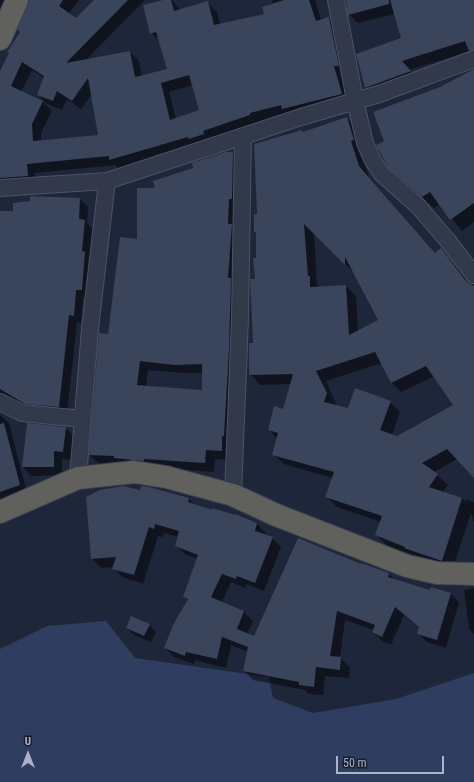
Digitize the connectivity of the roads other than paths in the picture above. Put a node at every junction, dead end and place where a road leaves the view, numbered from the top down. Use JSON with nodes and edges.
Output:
{"nodes":[{"id":1,"x":17,"y":0,"type":"edge"},
{"id":2,"x":336,"y":0,"type":"edge"},
{"id":3,"x":0,"y":39,"type":"edge"},
{"id":4,"x":474,"y":59,"type":"edge"},
{"id":5,"x":355,"y":100,"type":"junction"},
{"id":6,"x":243,"y":136,"type":"junction"},
{"id":7,"x":107,"y":181,"type":"junction"},
{"id":8,"x":0,"y":188,"type":"edge"},
{"id":9,"x":474,"y":276,"type":"edge"},
{"id":10,"x":0,"y":402,"type":"edge"},
{"id":11,"x":83,"y":419,"type":"junction"},
{"id":12,"x":78,"y":478,"type":"junction"},
{"id":13,"x":233,"y":495,"type":"junction"},
{"id":14,"x":0,"y":512,"type":"edge"},
{"id":15,"x":474,"y":574,"type":"edge"}],
"edges":[{"from":1,"to":3,"type":"highway"},
{"from":2,"to":5,"type":"street"},
{"from":4,"to":5,"type":"street"},
{"from":5,"to":6,"type":"street"},
{"from":5,"to":9,"type":"street"},
{"from":6,"to":7,"type":"street"},
{"from":6,"to":13,"type":"street"},
{"from":7,"to":8,"type":"street"},
{"from":7,"to":11,"type":"street"},
{"from":10,"to":11,"type":"street"},
{"from":11,"to":12,"type":"street"},
{"from":12,"to":13,"type":"highway"},
{"from":12,"to":14,"type":"highway"},
{"from":13,"to":15,"type":"highway"}]}
